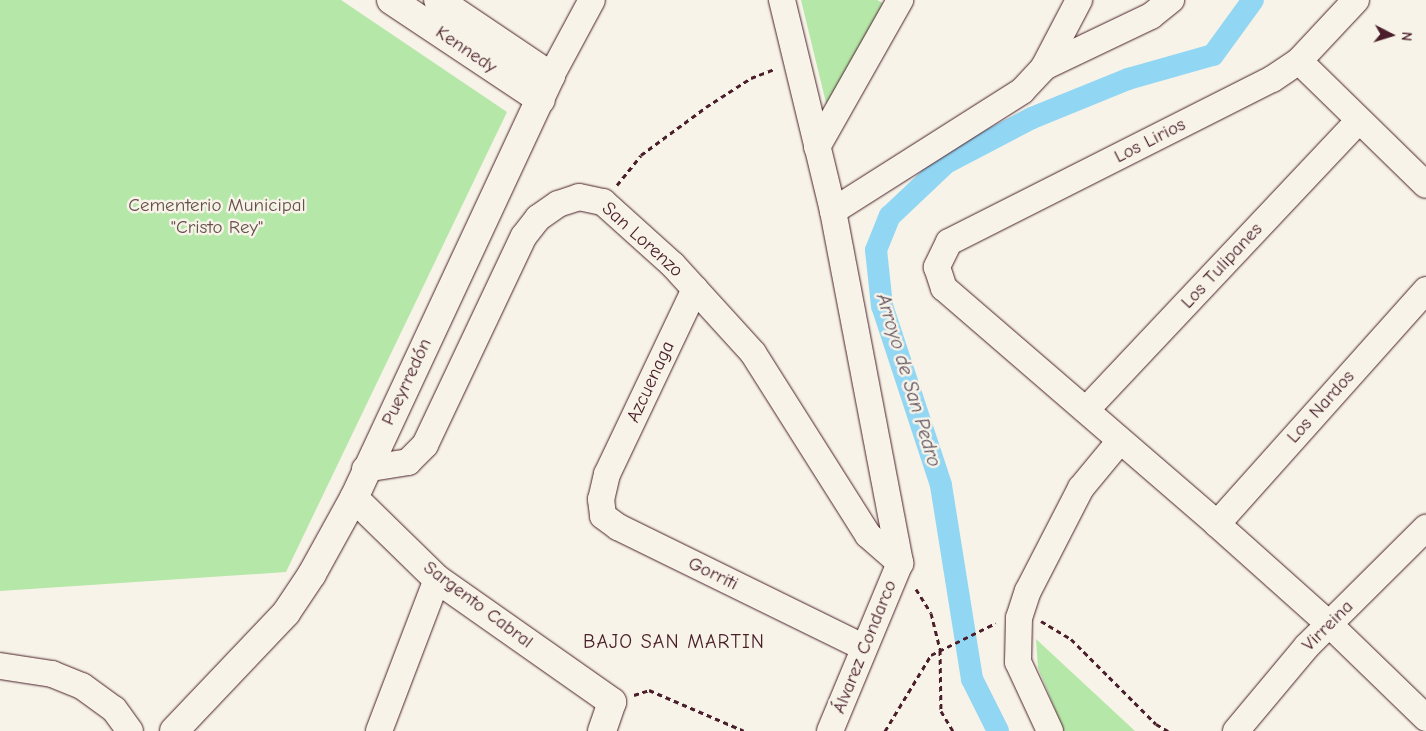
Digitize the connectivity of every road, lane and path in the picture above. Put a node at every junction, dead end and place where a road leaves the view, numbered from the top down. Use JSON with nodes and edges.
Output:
{"nodes":[{"id":1,"x":390,"y":0,"type":"edge"},
{"id":2,"x":438,"y":0,"type":"edge"},
{"id":3,"x":592,"y":0,"type":"edge"},
{"id":4,"x":782,"y":0,"type":"edge"},
{"id":5,"x":900,"y":0,"type":"edge"},
{"id":6,"x":1079,"y":0,"type":"edge"},
{"id":7,"x":1171,"y":0,"type":"edge"},
{"id":8,"x":1356,"y":0,"type":"edge"},
{"id":9,"x":797,"y":61,"type":"junction"},
{"id":10,"x":1298,"y":61,"type":"junction"},
{"id":11,"x":1044,"y":66,"type":"junction"},
{"id":12,"x":546,"y":88,"type":"junction"},
{"id":13,"x":1358,"y":121,"type":"junction"},
{"id":14,"x":817,"y":147,"type":"junction"},
{"id":15,"x":1426,"y":185,"type":"edge"},
{"id":16,"x":603,"y":202,"type":"junction"},
{"id":17,"x":833,"y":212,"type":"junction"},
{"id":18,"x":695,"y":290,"type":"junction"},
{"id":19,"x":1426,"y":290,"type":"edge"},
{"id":20,"x":1086,"y":410,"type":"junction"},
{"id":21,"x":1120,"y":442,"type":"junction"},
{"id":22,"x":365,"y":469,"type":"junction"},
{"id":23,"x":607,"y":474,"type":"joint"},
{"id":24,"x":354,"y":498,"type":"junction"},
{"id":25,"x":1217,"y":524,"type":"junction"},
{"id":26,"x":1426,"y":528,"type":"edge"},
{"id":27,"x":900,"y":563,"type":"junction"},
{"id":28,"x":437,"y":579,"type":"junction"},
{"id":29,"x":1019,"y":618,"type":"junction"},
{"id":30,"x":1329,"y":624,"type":"junction"},
{"id":31,"x":863,"y":647,"type":"junction"},
{"id":32,"x":940,"y":650,"type":"junction"},
{"id":33,"x":0,"y":666,"type":"edge"},
{"id":34,"x":612,"y":702,"type":"junction"},
{"id":35,"x":1426,"y":718,"type":"edge"},
{"id":36,"x":130,"y":731,"type":"edge"},
{"id":37,"x":174,"y":731,"type":"edge"},
{"id":38,"x":379,"y":731,"type":"edge"},
{"id":39,"x":602,"y":731,"type":"edge"},
{"id":40,"x":744,"y":731,"type":"edge"},
{"id":41,"x":830,"y":731,"type":"edge"},
{"id":42,"x":885,"y":731,"type":"edge"},
{"id":43,"x":953,"y":731,"type":"edge"},
{"id":44,"x":1050,"y":731,"type":"edge"},
{"id":45,"x":1168,"y":731,"type":"edge"},
{"id":46,"x":1236,"y":731,"type":"edge"}],
"edges":[{"from":1,"to":12,"type":"street","name":"Kennedy"},
{"from":2,"to":12,"type":"street","name":"Kennedy"},
{"from":3,"to":12,"type":"street","name":"Pueyrredón"},
{"from":4,"to":9,"type":"street"},
{"from":5,"to":14,"type":"street"},
{"from":6,"to":11,"type":"street"},
{"from":7,"to":11,"type":"street"},
{"from":8,"to":10,"type":"street","name":"Los Lirios"},
{"from":9,"to":14,"type":"street"},
{"from":9,"to":16,"type":"path"},
{"from":10,"to":13,"type":"street"},
{"from":10,"to":20,"type":"street","name":"Los Lirios"},
{"from":11,"to":17,"type":"street"},
{"from":12,"to":22,"type":"street","name":"Pueyrredón"},
{"from":13,"to":15,"type":"street"},
{"from":13,"to":20,"type":"street","name":"Los Tulipanes"},
{"from":14,"to":17,"type":"street"},
{"from":16,"to":18,"type":"street","name":"San Lorenzo"},
{"from":16,"to":22,"type":"street","name":"San Lorenzo"},
{"from":17,"to":27,"type":"street"},
{"from":18,"to":23,"type":"street","name":"Azcuenaga"},
{"from":18,"to":27,"type":"street","name":"San Lorenzo"},
{"from":19,"to":25,"type":"street","name":"Los Nardos"},
{"from":20,"to":21,"type":"street"},
{"from":21,"to":25,"type":"street"},
{"from":21,"to":29,"type":"street"},
{"from":22,"to":24,"type":"street","name":"Pueyrredón"},
{"from":23,"to":31,"type":"street","name":"Gorriti"},
{"from":24,"to":28,"type":"street","name":"Sargento Cabral"},
{"from":24,"to":37,"type":"street","name":"Pueyrredón"},
{"from":25,"to":30,"type":"street"},
{"from":26,"to":30,"type":"street","name":"Virreina"},
{"from":27,"to":31,"type":"street","name":"Álvarez Condarco"},
{"from":27,"to":32,"type":"path"},
{"from":28,"to":34,"type":"street","name":"Sargento Cabral"},
{"from":28,"to":38,"type":"street"},
{"from":29,"to":32,"type":"path"},
{"from":29,"to":44,"type":"street"},
{"from":29,"to":45,"type":"path"},
{"from":30,"to":35,"type":"street"},
{"from":30,"to":46,"type":"street","name":"Virreina"},
{"from":31,"to":41,"type":"street","name":"Álvarez Condarco"},
{"from":32,"to":42,"type":"path"},
{"from":32,"to":43,"type":"path"},
{"from":33,"to":36,"type":"street"},
{"from":34,"to":39,"type":"street"},
{"from":34,"to":40,"type":"path"}]}
